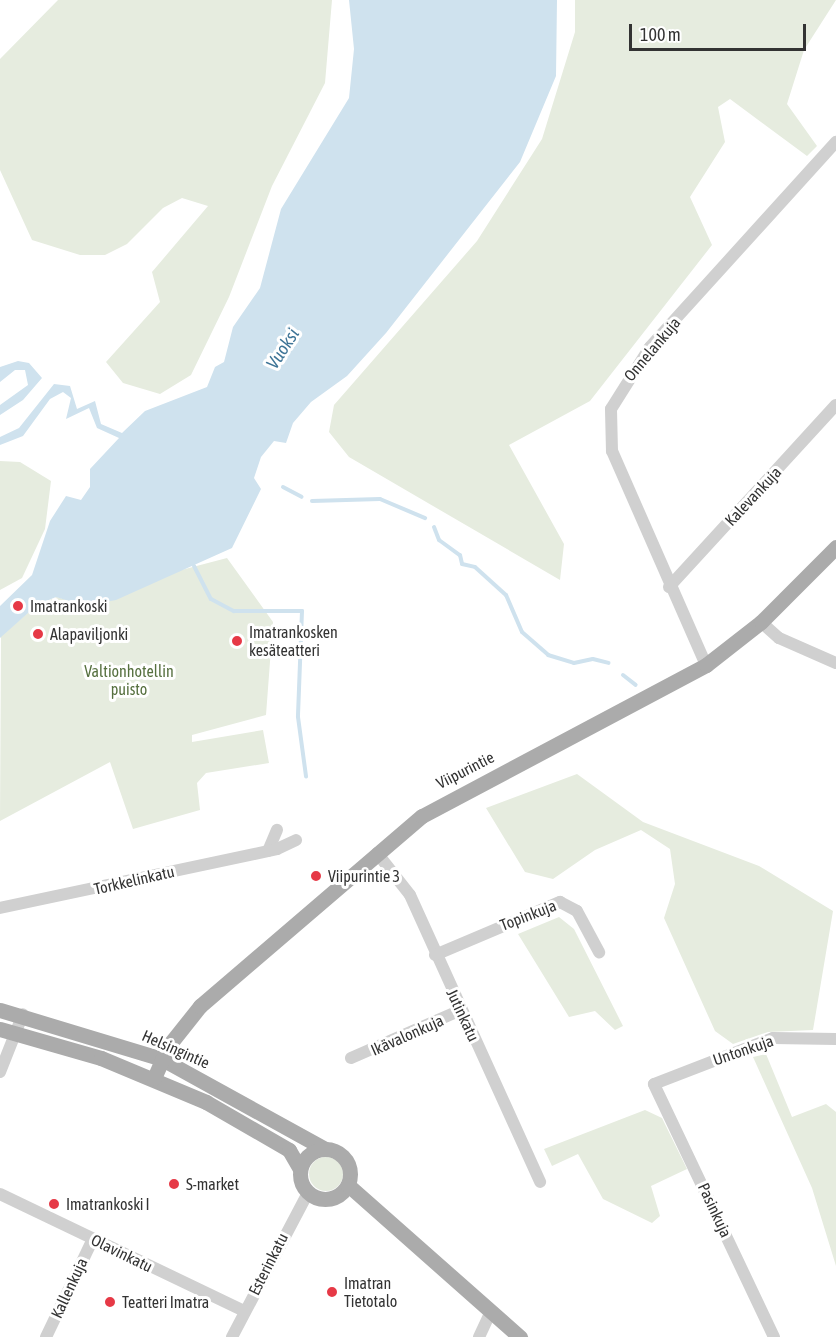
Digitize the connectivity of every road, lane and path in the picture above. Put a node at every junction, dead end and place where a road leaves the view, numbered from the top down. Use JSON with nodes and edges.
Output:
{"nodes":[{"id":1,"x":836,"y":142,"type":"edge"},
{"id":2,"x":836,"y":405,"type":"edge"},
{"id":3,"x":836,"y":547,"type":"edge"},
{"id":4,"x":669,"y":587,"type":"junction"},
{"id":5,"x":761,"y":622,"type":"junction"},
{"id":6,"x":836,"y":663,"type":"edge"},
{"id":7,"x":706,"y":665,"type":"junction"},
{"id":8,"x":277,"y":830,"type":"dead end"},
{"id":9,"x":296,"y":840,"type":"dead end"},
{"id":10,"x":268,"y":851,"type":"junction"},
{"id":11,"x":377,"y":853,"type":"junction"},
{"id":12,"x":0,"y":908,"type":"edge"},
{"id":13,"x":599,"y":952,"type":"dead end"},
{"id":14,"x":435,"y":955,"type":"junction"},
{"id":15,"x":0,"y":1010,"type":"edge"},
{"id":16,"x":461,"y":1010,"type":"junction"},
{"id":17,"x":23,"y":1014,"type":"junction"},
{"id":18,"x":0,"y":1029,"type":"edge"},
{"id":19,"x":18,"y":1033,"type":"junction"},
{"id":20,"x":836,"y":1039,"type":"edge"},
{"id":21,"x":351,"y":1058,"type":"dead end"},
{"id":22,"x":162,"y":1059,"type":"junction"},
{"id":23,"x":0,"y":1072,"type":"edge"},
{"id":24,"x":154,"y":1078,"type":"junction"},
{"id":25,"x":654,"y":1084,"type":"joint"},
{"id":26,"x":325,"y":1149,"type":"junction"},
{"id":27,"x":300,"y":1169,"type":"junction"},
{"id":28,"x":540,"y":1182,"type":"dead end"},
{"id":29,"x":348,"y":1185,"type":"junction"},
{"id":30,"x":308,"y":1193,"type":"junction"},
{"id":31,"x":0,"y":1194,"type":"edge"},
{"id":32,"x":93,"y":1239,"type":"junction"},
{"id":33,"x":244,"y":1311,"type":"junction"},
{"id":34,"x":491,"y":1311,"type":"junction"},
{"id":35,"x":46,"y":1337,"type":"edge"},
{"id":36,"x":232,"y":1337,"type":"edge"},
{"id":37,"x":479,"y":1337,"type":"edge"},
{"id":38,"x":520,"y":1337,"type":"edge"},
{"id":39,"x":774,"y":1337,"type":"edge"}],
"edges":[{"from":1,"to":4,"type":"street","name":"Onnelankuja"},
{"from":2,"to":4,"type":"street","name":"Kalevankuja"},
{"from":3,"to":5,"type":"main road","name":"Viipurintie"},
{"from":4,"to":7,"type":"street","name":"Onnelankuja"},
{"from":5,"to":6,"type":"street"},
{"from":5,"to":7,"type":"main road","name":"Viipurintie"},
{"from":7,"to":11,"type":"main road","name":"Viipurintie"},
{"from":8,"to":10,"type":"street"},
{"from":9,"to":10,"type":"street","name":"Torkkelinkatu"},
{"from":10,"to":12,"type":"street","name":"Torkkelinkatu"},
{"from":11,"to":14,"type":"street","name":"Jutinkatu"},
{"from":11,"to":22,"type":"main road","name":"Viipurintie"},
{"from":13,"to":14,"type":"street","name":"Topinkuja"},
{"from":14,"to":16,"type":"street","name":"Jutinkatu"},
{"from":15,"to":17,"type":"main road","name":"Helsingintie"},
{"from":16,"to":21,"type":"street","name":"Ikävalonkuja"},
{"from":16,"to":28,"type":"street","name":"Jutinkatu"},
{"from":17,"to":19,"type":"street"},
{"from":17,"to":22,"type":"main road","name":"Helsingintie"},
{"from":18,"to":19,"type":"main road"},
{"from":19,"to":23,"type":"street"},
{"from":19,"to":24,"type":"main road"},
{"from":20,"to":25,"type":"street","name":"Untonkuja"},
{"from":22,"to":24,"type":"main road","name":"Viipurintie"},
{"from":22,"to":26,"type":"main road","name":"Helsingintie"},
{"from":24,"to":27,"type":"main road"},
{"from":25,"to":39,"type":"street","name":"Pasinkuja"},
{"from":26,"to":27,"type":"main road"},
{"from":26,"to":29,"type":"main road"},
{"from":27,"to":30,"type":"main road"},
{"from":29,"to":30,"type":"main road"},
{"from":29,"to":34,"type":"main road"},
{"from":30,"to":33,"type":"street","name":"Esterinkatu"},
{"from":31,"to":32,"type":"street","name":"Olavinkatu"},
{"from":32,"to":33,"type":"street","name":"Olavinkatu"},
{"from":32,"to":35,"type":"street","name":"Kallenkuja"},
{"from":33,"to":36,"type":"street","name":"Esterinkatu"},
{"from":34,"to":37,"type":"street"},
{"from":34,"to":38,"type":"main road"}]}
